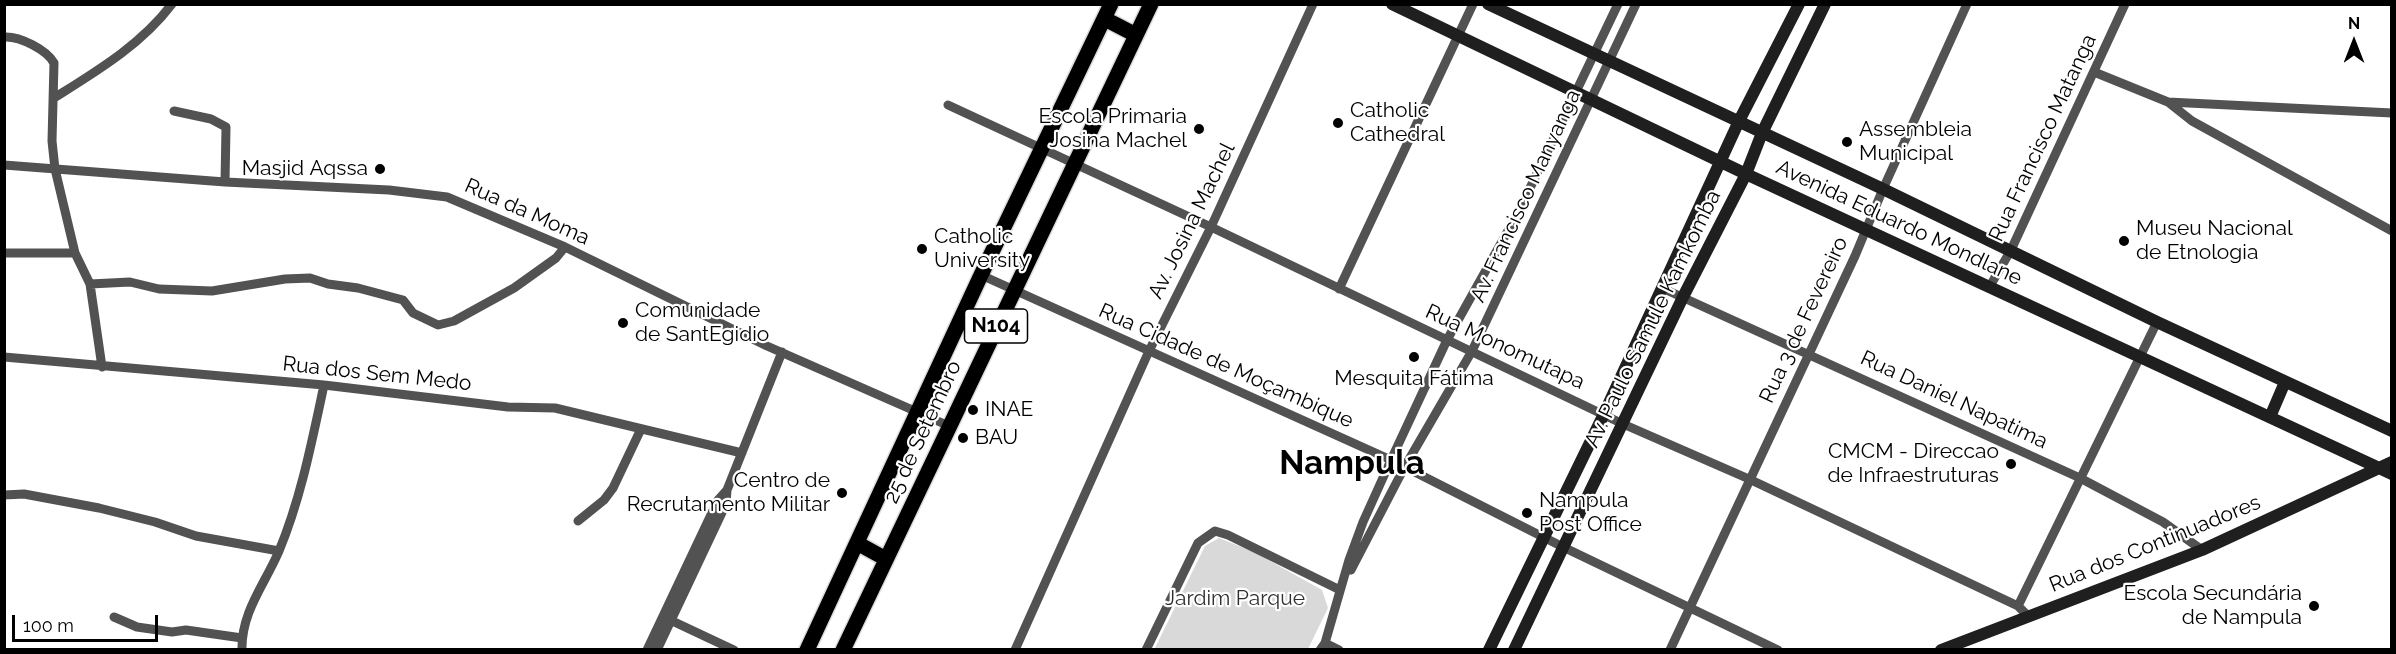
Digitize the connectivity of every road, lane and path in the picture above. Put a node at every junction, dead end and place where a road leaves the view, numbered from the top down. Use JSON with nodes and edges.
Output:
{"nodes":[{"id":1,"x":172,"y":4,"type":"edge"},
{"id":2,"x":1112,"y":4,"type":"edge"},
{"id":3,"x":1151,"y":4,"type":"edge"},
{"id":4,"x":1313,"y":4,"type":"edge"},
{"id":5,"x":1392,"y":4,"type":"edge"},
{"id":6,"x":1473,"y":4,"type":"edge"},
{"id":7,"x":1488,"y":4,"type":"edge"},
{"id":8,"x":1618,"y":4,"type":"edge"},
{"id":9,"x":1636,"y":4,"type":"edge"},
{"id":10,"x":1799,"y":4,"type":"edge"},
{"id":11,"x":1825,"y":4,"type":"edge"},
{"id":12,"x":1967,"y":4,"type":"edge"},
{"id":13,"x":2125,"y":4,"type":"edge"},
{"id":14,"x":1105,"y":19,"type":"junction"},
{"id":15,"x":1136,"y":34,"type":"junction"},
{"id":16,"x":1457,"y":36,"type":"junction"},
{"id":17,"x":4,"y":37,"type":"edge"},
{"id":18,"x":1594,"y":54,"type":"junction"},
{"id":19,"x":1609,"y":61,"type":"junction"},
{"id":20,"x":2094,"y":72,"type":"junction"},
{"id":21,"x":1576,"y":92,"type":"junction"},
{"id":22,"x":54,"y":98,"type":"junction"},
{"id":23,"x":1591,"y":100,"type":"junction"},
{"id":24,"x":2168,"y":102,"type":"junction"},
{"id":25,"x":948,"y":105,"type":"dead end"},
{"id":26,"x":174,"y":111,"type":"dead end"},
{"id":27,"x":2391,"y":113,"type":"edge"},
{"id":28,"x":1739,"y":122,"type":"junction"},
{"id":29,"x":1762,"y":133,"type":"junction"},
{"id":30,"x":1043,"y":148,"type":"junction"},
{"id":31,"x":1545,"y":157,"type":"junction"},
{"id":32,"x":1721,"y":161,"type":"junction"},
{"id":33,"x":1075,"y":164,"type":"junction"},
{"id":34,"x":4,"y":165,"type":"edge"},
{"id":35,"x":1561,"y":165,"type":"junction"},
{"id":36,"x":55,"y":169,"type":"junction"},
{"id":37,"x":1746,"y":174,"type":"junction"},
{"id":38,"x":225,"y":182,"type":"junction"},
{"id":39,"x":1883,"y":189,"type":"junction"},
{"id":40,"x":1519,"y":211,"type":"junction"},
{"id":41,"x":1536,"y":219,"type":"junction"},
{"id":42,"x":1211,"y":227,"type":"junction"},
{"id":43,"x":1865,"y":230,"type":"junction"},
{"id":44,"x":2391,"y":231,"type":"edge"},
{"id":45,"x":565,"y":247,"type":"junction"},
{"id":46,"x":2011,"y":250,"type":"junction"},
{"id":47,"x":4,"y":253,"type":"edge"},
{"id":48,"x":75,"y":253,"type":"junction"},
{"id":49,"x":981,"y":275,"type":"junction"},
{"id":50,"x":90,"y":284,"type":"junction"},
{"id":51,"x":1989,"y":286,"type":"junction"},
{"id":52,"x":1662,"y":288,"type":"junction"},
{"id":53,"x":1339,"y":289,"type":"junction"},
{"id":54,"x":1013,"y":290,"type":"junction"},
{"id":55,"x":1683,"y":297,"type":"junction"},
{"id":56,"x":2157,"y":322,"type":"junction"},
{"id":57,"x":1447,"y":340,"type":"junction"},
{"id":58,"x":1149,"y":351,"type":"junction"},
{"id":59,"x":1472,"y":351,"type":"junction"},
{"id":60,"x":782,"y":352,"type":"junction"},
{"id":61,"x":1809,"y":353,"type":"junction"},
{"id":62,"x":2142,"y":356,"type":"junction"},
{"id":63,"x":4,"y":357,"type":"edge"},
{"id":64,"x":102,"y":367,"type":"junction"},
{"id":65,"x":2285,"y":382,"type":"junction"},
{"id":66,"x":324,"y":385,"type":"junction"},
{"id":67,"x":917,"y":413,"type":"junction"},
{"id":68,"x":1604,"y":414,"type":"junction"},
{"id":69,"x":2270,"y":417,"type":"junction"},
{"id":70,"x":1623,"y":424,"type":"junction"},
{"id":71,"x":949,"y":426,"type":"junction"},
{"id":72,"x":641,"y":429,"type":"junction"},
{"id":73,"x":2391,"y":431,"type":"edge"},
{"id":74,"x":742,"y":453,"type":"junction"},
{"id":75,"x":1391,"y":460,"type":"junction"},
{"id":76,"x":1404,"y":468,"type":"junction"},
{"id":77,"x":2388,"y":468,"type":"edge"},
{"id":78,"x":2080,"y":478,"type":"junction"},
{"id":79,"x":1749,"y":479,"type":"junction"},
{"id":80,"x":4,"y":495,"type":"edge"},
{"id":81,"x":578,"y":522,"type":"dead end"},
{"id":82,"x":1544,"y":538,"type":"junction"},
{"id":83,"x":857,"y":543,"type":"junction"},
{"id":84,"x":1563,"y":547,"type":"junction"},
{"id":85,"x":2202,"y":550,"type":"junction"},
{"id":86,"x":279,"y":551,"type":"junction"},
{"id":87,"x":886,"y":559,"type":"junction"},
{"id":88,"x":1340,"y":590,"type":"junction"},
{"id":89,"x":2018,"y":606,"type":"junction"},
{"id":90,"x":1691,"y":607,"type":"junction"},
{"id":91,"x":2028,"y":616,"type":"junction"},
{"id":92,"x":114,"y":617,"type":"dead end"},
{"id":93,"x":667,"y":618,"type":"junction"},
{"id":94,"x":242,"y":638,"type":"junction"},
{"id":95,"x":1322,"y":646,"type":"edge"},
{"id":96,"x":242,"y":650,"type":"edge"},
{"id":97,"x":647,"y":650,"type":"edge"},
{"id":98,"x":657,"y":650,"type":"edge"},
{"id":99,"x":734,"y":650,"type":"edge"},
{"id":100,"x":807,"y":650,"type":"edge"},
{"id":101,"x":843,"y":650,"type":"edge"},
{"id":102,"x":1015,"y":650,"type":"edge"},
{"id":103,"x":1146,"y":650,"type":"edge"},
{"id":104,"x":1339,"y":650,"type":"edge"},
{"id":105,"x":1489,"y":650,"type":"edge"},
{"id":106,"x":1515,"y":650,"type":"edge"},
{"id":107,"x":1670,"y":650,"type":"edge"},
{"id":108,"x":1778,"y":650,"type":"edge"},
{"id":109,"x":1941,"y":650,"type":"edge"}],
"edges":[{"from":1,"to":22,"type":"street"},
{"from":2,"to":14,"type":"main road","name":"25 de Setembro","number":"N104"},
{"from":3,"to":15,"type":"main road","name":"25 de Setembro","number":"N104"},
{"from":4,"to":42,"type":"street","name":"Av. Josina Machel"},
{"from":5,"to":16,"type":"main road","name":"Avenida Eduardo Mondlane"},
{"from":6,"to":16,"type":"street"},
{"from":7,"to":18,"type":"main road","name":"Avenida Eduardo Mondlane"},
{"from":8,"to":18,"type":"street","name":"Av. Francisco Manyanga"},
{"from":9,"to":19,"type":"street","name":"Av. Francisco Manyanga"},
{"from":10,"to":28,"type":"main road","name":"Av. Paulo Samule Kamkomba"},
{"from":11,"to":29,"type":"main road","name":"Av. Paulo Samule Kamkomba"},
{"from":12,"to":39,"type":"street","name":"Rua 3 de Fevereiro"},
{"from":13,"to":20,"type":"street","name":"Rua Francisco Matanga"},
{"from":14,"to":15,"type":"main road"},
{"from":14,"to":30,"type":"main road","name":"25 de Setembro","number":"N104"},
{"from":15,"to":33,"type":"main road","name":"25 de Setembro","number":"N104"},
{"from":16,"to":21,"type":"main road","name":"Avenida Eduardo Mondlane"},
{"from":16,"to":53,"type":"street"},
{"from":17,"to":22,"type":"street"},
{"from":18,"to":19,"type":"main road","name":"Avenida Eduardo Mondlane"},
{"from":18,"to":21,"type":"street","name":"Av. Francisco Manyanga"},
{"from":19,"to":23,"type":"street","name":"Av. Francisco Manyanga"},
{"from":19,"to":28,"type":"main road","name":"Avenida Eduardo Mondlane"},
{"from":20,"to":24,"type":"street"},
{"from":20,"to":46,"type":"street","name":"Rua Francisco Matanga"},
{"from":21,"to":23,"type":"main road","name":"Avenida Eduardo Mondlane"},
{"from":21,"to":31,"type":"street","name":"Av. Francisco Manyanga"},
{"from":22,"to":36,"type":"street"},
{"from":23,"to":32,"type":"main road","name":"Avenida Eduardo Mondlane"},
{"from":23,"to":35,"type":"street","name":"Av. Francisco Manyanga"},
{"from":24,"to":27,"type":"street"},
{"from":24,"to":44,"type":"street"},
{"from":25,"to":30,"type":"street","name":"Rua Monomutapa"},
{"from":26,"to":38,"type":"street"},
{"from":28,"to":29,"type":"main road","name":"Avenida Eduardo Mondlane"},
{"from":28,"to":32,"type":"main road","name":"Av. Paulo Samule Kamkomba"},
{"from":29,"to":37,"type":"main road","name":"Av. Paulo Samule Kamkomba"},
{"from":29,"to":39,"type":"main road","name":"Avenida Eduardo Mondlane"},
{"from":30,"to":33,"type":"street","name":"Rua Monomutapa"},
{"from":30,"to":49,"type":"main road","name":"25 de Setembro","number":"N104"},
{"from":31,"to":35,"type":"street"},
{"from":31,"to":40,"type":"street","name":"Av. Francisco Manyanga"},
{"from":32,"to":37,"type":"main road","name":"Avenida Eduardo Mondlane"},
{"from":32,"to":52,"type":"main road","name":"Av. Paulo Samule Kamkomba"},
{"from":33,"to":42,"type":"street","name":"Rua Monomutapa"},
{"from":33,"to":54,"type":"main road","name":"25 de Setembro","number":"N104"},
{"from":34,"to":36,"type":"street","name":"Rua da Moma"},
{"from":35,"to":41,"type":"street","name":"Av. Francisco Manyanga"},
{"from":36,"to":38,"type":"street","name":"Rua da Moma"},
{"from":36,"to":48,"type":"street"},
{"from":37,"to":43,"type":"main road","name":"Avenida Eduardo Mondlane"},
{"from":37,"to":55,"type":"main road","name":"Av. Paulo Samule Kamkomba"},
{"from":38,"to":45,"type":"street","name":"Rua da Moma"},
{"from":39,"to":43,"type":"street","name":"Rua 3 de Fevereiro"},
{"from":39,"to":46,"type":"main road","name":"Avenida Eduardo Mondlane"},
{"from":40,"to":41,"type":"street"},
{"from":40,"to":57,"type":"street","name":"Av. Francisco Manyanga"},
{"from":41,"to":59,"type":"street","name":"Av. Francisco Manyanga"},
{"from":42,"to":53,"type":"street","name":"Rua Monomutapa"},
{"from":42,"to":58,"type":"street","name":"Av. Josina Machel"},
{"from":43,"to":51,"type":"main road","name":"Avenida Eduardo Mondlane"},
{"from":43,"to":61,"type":"street","name":"Rua 3 de Fevereiro"},
{"from":45,"to":50,"type":"street"},
{"from":45,"to":60,"type":"street","name":"Rua da Moma"},
{"from":46,"to":51,"type":"street","name":"Rua Francisco Matanga"},
{"from":46,"to":56,"type":"main road","name":"Avenida Eduardo Mondlane"},
{"from":47,"to":48,"type":"street"},
{"from":48,"to":50,"type":"street"},
{"from":49,"to":54,"type":"street","name":"Rua Cidade de Moçambique"},
{"from":49,"to":67,"type":"main road","name":"25 de Setembro","number":"N104"},
{"from":50,"to":64,"type":"street"},
{"from":51,"to":62,"type":"main road","name":"Avenida Eduardo Mondlane"},
{"from":52,"to":55,"type":"street","name":"Rua Daniel Napatima"},
{"from":52,"to":68,"type":"main road","name":"Av. Paulo Samule Kamkomba"},
{"from":53,"to":57,"type":"street","name":"Rua Monomutapa"},
{"from":54,"to":58,"type":"street","name":"Rua Cidade de Moçambique"},
{"from":54,"to":71,"type":"main road","name":"25 de Setembro","number":"N104"},
{"from":55,"to":61,"type":"street","name":"Rua Daniel Napatima"},
{"from":55,"to":70,"type":"main road","name":"Av. Paulo Samule Kamkomba"},
{"from":56,"to":62,"type":"street"},
{"from":56,"to":65,"type":"main road","name":"Avenida Eduardo Mondlane"},
{"from":57,"to":59,"type":"street","name":"Rua Monomutapa"},
{"from":57,"to":75,"type":"street","name":"Av. Francisco Manyanga"},
{"from":58,"to":75,"type":"street","name":"Rua Cidade de Moçambique"},
{"from":58,"to":102,"type":"street","name":"Av. Josina Machel"},
{"from":59,"to":68,"type":"street","name":"Rua Monomutapa"},
{"from":59,"to":76,"type":"street","name":"Av. Francisco Manyanga"},
{"from":60,"to":67,"type":"street","name":"Rua da Moma"},
{"from":60,"to":74,"type":"street"},
{"from":61,"to":78,"type":"street","name":"Rua Daniel Napatima"},
{"from":61,"to":79,"type":"street","name":"Rua 3 de Fevereiro"},
{"from":62,"to":69,"type":"main road","name":"Avenida Eduardo Mondlane"},
{"from":62,"to":78,"type":"street"},
{"from":63,"to":64,"type":"street","name":"Rua dos Sem Medo"},
{"from":64,"to":66,"type":"street","name":"Rua dos Sem Medo"},
{"from":65,"to":69,"type":"main road"},
{"from":65,"to":73,"type":"main road","name":"Avenida Eduardo Mondlane"},
{"from":66,"to":72,"type":"street","name":"Rua dos Sem Medo"},
{"from":66,"to":86,"type":"street"},
{"from":67,"to":71,"type":"street","name":"Rua da Moma"},
{"from":67,"to":83,"type":"main road","name":"25 de Setembro","number":"N104"},
{"from":68,"to":70,"type":"street","name":"Rua Monomutapa"},
{"from":68,"to":82,"type":"main road","name":"Av. Paulo Samule Kamkomba"},
{"from":69,"to":77,"type":"main road","name":"Avenida Eduardo Mondlane"},
{"from":70,"to":79,"type":"street","name":"Rua Monomutapa"},
{"from":70,"to":84,"type":"main road","name":"Av. Paulo Samule Kamkomba"},
{"from":71,"to":87,"type":"main road","name":"25 de Setembro","number":"N104"},
{"from":72,"to":74,"type":"street","name":"Rua dos Sem Medo"},
{"from":72,"to":81,"type":"street"},
{"from":74,"to":93,"type":"street"},
{"from":75,"to":76,"type":"street","name":"Rua Cidade de Moçambique"},
{"from":75,"to":88,"type":"street","name":"Av. Francisco Manyanga"},
{"from":76,"to":82,"type":"street","name":"Rua Cidade de Moçambique"},
{"from":76,"to":88,"type":"street","name":"Av. Francisco Manyanga"},
{"from":77,"to":85,"type":"main road","name":"Rua dos Continuadores"},
{"from":78,"to":85,"type":"street","name":"Rua Daniel Napatima"},
{"from":78,"to":89,"type":"street"},
{"from":79,"to":89,"type":"street","name":"Rua Monomutapa"},
{"from":79,"to":90,"type":"street","name":"Rua 3 de Fevereiro"},
{"from":80,"to":86,"type":"street"},
{"from":82,"to":84,"type":"street","name":"Rua Cidade de Moçambique"},
{"from":82,"to":105,"type":"main road","name":"Av. Paulo Samule Kamkomba"},
{"from":83,"to":87,"type":"main road"},
{"from":83,"to":100,"type":"main road","name":"25 de Setembro","number":"N104"},
{"from":84,"to":90,"type":"street","name":"Rua Cidade de Moçambique"},
{"from":84,"to":106,"type":"main road","name":"Av. Paulo Samule Kamkomba"},
{"from":85,"to":91,"type":"main road","name":"Rua dos Continuadores"},
{"from":86,"to":94,"type":"street"},
{"from":87,"to":101,"type":"main road","name":"25 de Setembro","number":"N104"},
{"from":88,"to":95,"type":"street","name":"Av. Francisco Manyanga"},
{"from":88,"to":103,"type":"street"},
{"from":89,"to":91,"type":"street","name":"Rua Monomutapa"},
{"from":90,"to":107,"type":"street","name":"Rua 3 de Fevereiro"},
{"from":90,"to":108,"type":"street","name":"Rua Cidade de Moçambique"},
{"from":91,"to":109,"type":"main road","name":"Rua dos Continuadores"},
{"from":92,"to":94,"type":"street"},
{"from":93,"to":97,"type":"street"},
{"from":93,"to":98,"type":"street"},
{"from":93,"to":99,"type":"street"},
{"from":94,"to":96,"type":"street"},
{"from":95,"to":104,"type":"street"}]}
